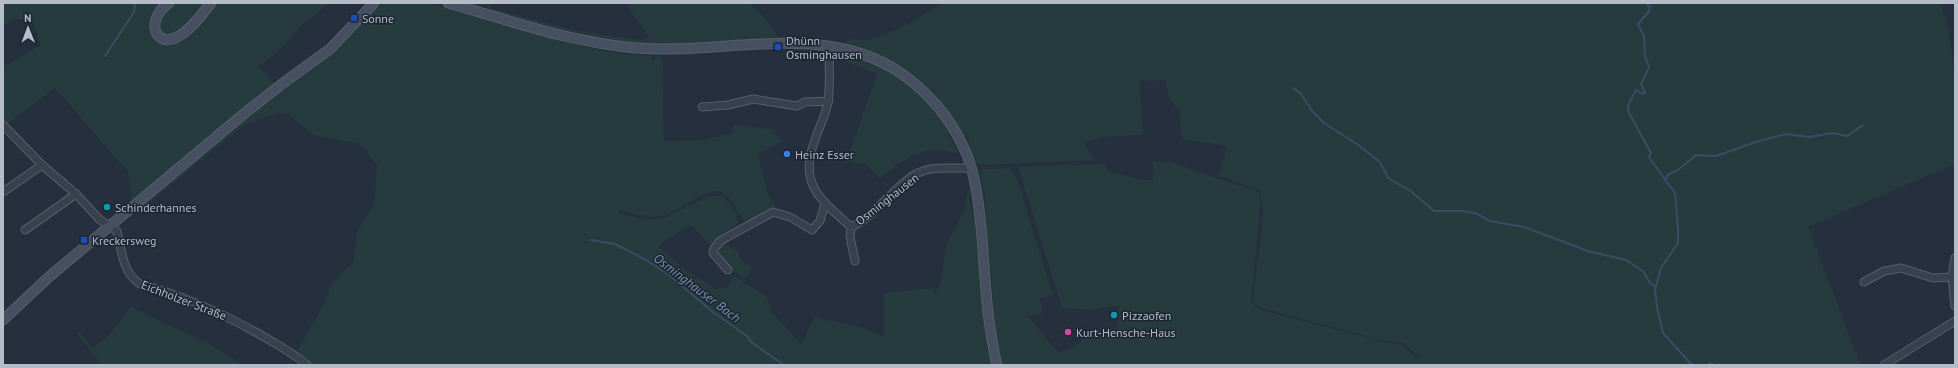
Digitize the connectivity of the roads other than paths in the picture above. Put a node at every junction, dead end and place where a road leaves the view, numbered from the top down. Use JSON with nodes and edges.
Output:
{"nodes":[{"id":1,"x":169,"y":3,"type":"edge"},
{"id":2,"x":212,"y":3,"type":"edge"},
{"id":3,"x":374,"y":3,"type":"edge"},
{"id":4,"x":448,"y":3,"type":"edge"},
{"id":5,"x":830,"y":46,"type":"junction"},
{"id":6,"x":828,"y":101,"type":"junction"},
{"id":7,"x":702,"y":106,"type":"dead end"},
{"id":8,"x":3,"y":125,"type":"edge"},
{"id":9,"x":42,"y":165,"type":"junction"},
{"id":10,"x":972,"y":168,"type":"junction"},
{"id":11,"x":3,"y":192,"type":"edge"},
{"id":12,"x":76,"y":194,"type":"junction"},
{"id":13,"x":825,"y":204,"type":"junction"},
{"id":14,"x":110,"y":226,"type":"junction"},
{"id":15,"x":851,"y":226,"type":"junction"},
{"id":16,"x":26,"y":230,"type":"dead end"},
{"id":17,"x":1955,"y":258,"type":"edge"},
{"id":18,"x":855,"y":261,"type":"dead end"},
{"id":19,"x":728,"y":270,"type":"dead end"},
{"id":20,"x":1952,"y":277,"type":"junction"},
{"id":21,"x":1864,"y":282,"type":"dead end"},
{"id":22,"x":1955,"y":305,"type":"edge"},
{"id":23,"x":3,"y":320,"type":"edge"},
{"id":24,"x":1955,"y":321,"type":"edge"},
{"id":25,"x":307,"y":365,"type":"edge"},
{"id":26,"x":998,"y":365,"type":"edge"},
{"id":27,"x":1884,"y":365,"type":"edge"}],
"edges":[{"from":1,"to":2,"type":"main road"},
{"from":3,"to":14,"type":"main road"},
{"from":4,"to":5,"type":"main road"},
{"from":5,"to":6,"type":"street","name":"Osminghausen"},
{"from":5,"to":10,"type":"main road"},
{"from":6,"to":7,"type":"street"},
{"from":6,"to":13,"type":"street","name":"Osminghausen"},
{"from":8,"to":9,"type":"street"},
{"from":9,"to":11,"type":"street"},
{"from":9,"to":12,"type":"street"},
{"from":10,"to":15,"type":"street","name":"Osminghausen"},
{"from":10,"to":26,"type":"main road"},
{"from":12,"to":14,"type":"street"},
{"from":12,"to":16,"type":"street"},
{"from":13,"to":15,"type":"street","name":"Osminghausen"},
{"from":13,"to":19,"type":"street"},
{"from":14,"to":23,"type":"main road"},
{"from":14,"to":25,"type":"street","name":"Eichholzer Straße"},
{"from":15,"to":18,"type":"street","name":"Osminghausen"},
{"from":17,"to":20,"type":"street"},
{"from":20,"to":21,"type":"street"},
{"from":20,"to":22,"type":"street"},
{"from":24,"to":27,"type":"street"}]}
